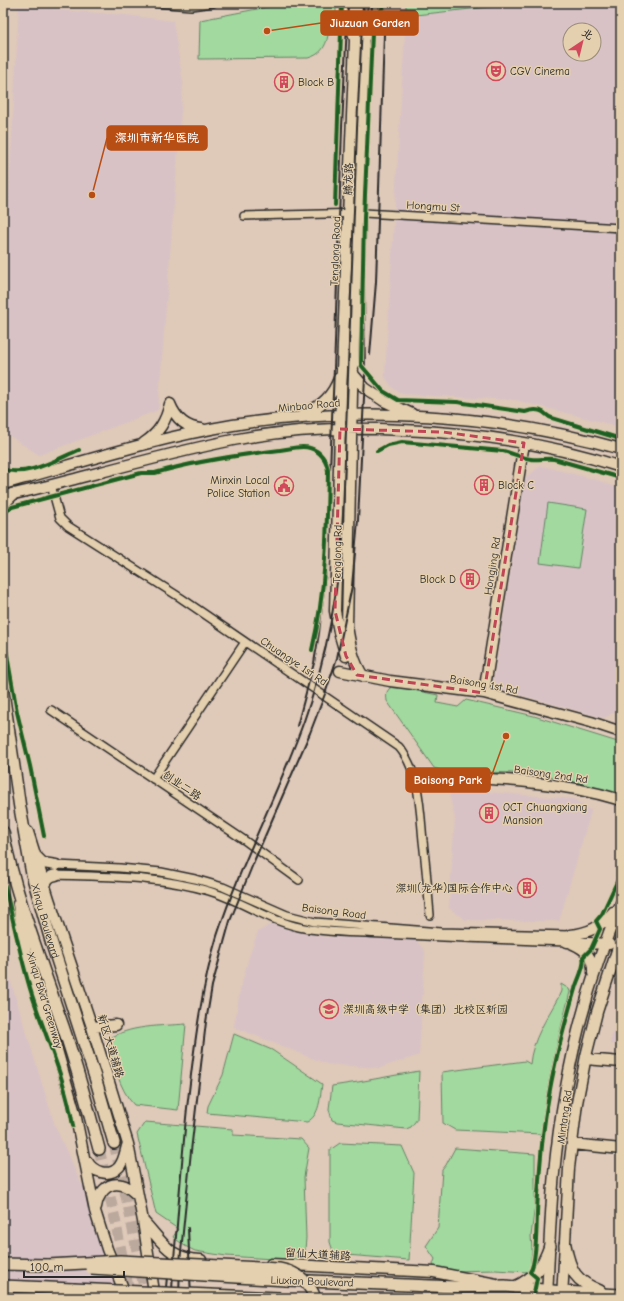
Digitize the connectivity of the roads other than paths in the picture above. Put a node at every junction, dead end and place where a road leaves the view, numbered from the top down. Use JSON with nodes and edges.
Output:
{"nodes":[{"id":1,"x":155,"y":3,"type":"edge"},
{"id":2,"x":213,"y":3,"type":"edge"},
{"id":3,"x":342,"y":3,"type":"edge"},
{"id":4,"x":357,"y":3,"type":"edge"},
{"id":5,"x":374,"y":3,"type":"edge"},
{"id":6,"x":190,"y":5,"type":"edge"},
{"id":7,"x":350,"y":8,"type":"edge"},
{"id":8,"x":364,"y":38,"type":"junction"},
{"id":9,"x":353,"y":213,"type":"junction"},
{"id":10,"x":244,"y":216,"type":"dead end"},
{"id":11,"x":621,"y":228,"type":"edge"},
{"id":12,"x":342,"y":366,"type":"junction"},
{"id":13,"x":353,"y":374,"type":"junction"},
{"id":14,"x":341,"y":414,"type":"junction"},
{"id":15,"x":352,"y":414,"type":"junction"},
{"id":16,"x":416,"y":416,"type":"junction"},
{"id":17,"x":295,"y":417,"type":"junction"},
{"id":18,"x":352,"y":428,"type":"junction"},
{"id":19,"x":340,"y":429,"type":"junction"},
{"id":20,"x":209,"y":430,"type":"junction"},
{"id":21,"x":524,"y":443,"type":"junction"},
{"id":22,"x":134,"y":447,"type":"junction"},
{"id":23,"x":621,"y":449,"type":"edge"},
{"id":24,"x":621,"y":467,"type":"edge"},
{"id":25,"x":3,"y":475,"type":"edge"},
{"id":26,"x":28,"y":477,"type":"junction"},
{"id":27,"x":3,"y":484,"type":"edge"},
{"id":28,"x":51,"y":485,"type":"junction"},
{"id":29,"x":8,"y":495,"type":"edge"},
{"id":30,"x":3,"y":504,"type":"edge"},
{"id":31,"x":245,"y":642,"type":"junction"},
{"id":32,"x":340,"y":671,"type":"dead end"},
{"id":33,"x":360,"y":676,"type":"junction"},
{"id":34,"x":3,"y":692,"type":"edge"},
{"id":35,"x":484,"y":694,"type":"junction"},
{"id":36,"x":51,"y":710,"type":"dead end"},
{"id":37,"x":620,"y":730,"type":"edge"},
{"id":38,"x":429,"y":776,"type":"dead end"},
{"id":39,"x":153,"y":779,"type":"junction"},
{"id":40,"x":621,"y":800,"type":"edge"},
{"id":41,"x":20,"y":808,"type":"junction"},
{"id":42,"x":3,"y":832,"type":"edge"},
{"id":43,"x":36,"y":856,"type":"junction"},
{"id":44,"x":56,"y":870,"type":"junction"},
{"id":45,"x":13,"y":872,"type":"junction"},
{"id":46,"x":299,"y":880,"type":"dead end"},
{"id":47,"x":45,"y":887,"type":"junction"},
{"id":48,"x":621,"y":902,"type":"edge"},
{"id":49,"x":430,"y":916,"type":"dead end"},
{"id":50,"x":569,"y":939,"type":"junction"},
{"id":51,"x":606,"y":940,"type":"junction"},
{"id":52,"x":620,"y":941,"type":"edge"},
{"id":53,"x":621,"y":962,"type":"edge"},
{"id":54,"x":593,"y":976,"type":"junction"},
{"id":55,"x":605,"y":985,"type":"junction"},
{"id":56,"x":116,"y":1025,"type":"dead end"},
{"id":57,"x":92,"y":1027,"type":"junction"},
{"id":58,"x":586,"y":1059,"type":"junction"},
{"id":59,"x":621,"y":1062,"type":"edge"},
{"id":60,"x":114,"y":1143,"type":"tunnel mouth"},
{"id":61,"x":128,"y":1144,"type":"junction"},
{"id":62,"x":572,"y":1144,"type":"junction"},
{"id":63,"x":99,"y":1149,"type":"tunnel mouth"},
{"id":64,"x":621,"y":1149,"type":"edge"},
{"id":65,"x":84,"y":1153,"type":"junction"},
{"id":66,"x":138,"y":1196,"type":"junction"},
{"id":67,"x":95,"y":1211,"type":"junction"},
{"id":68,"x":143,"y":1222,"type":"junction"},
{"id":69,"x":565,"y":1245,"type":"junction"},
{"id":70,"x":550,"y":1246,"type":"junction"},
{"id":71,"x":3,"y":1264,"type":"edge"},
{"id":72,"x":48,"y":1265,"type":"junction"},
{"id":73,"x":3,"y":1286,"type":"edge"},
{"id":74,"x":510,"y":1286,"type":"junction"},
{"id":75,"x":73,"y":1289,"type":"junction"},
{"id":76,"x":547,"y":1294,"type":"edge"},
{"id":77,"x":562,"y":1295,"type":"edge"},
{"id":78,"x":619,"y":1295,"type":"edge"},
{"id":79,"x":114,"y":1298,"type":"edge"},
{"id":80,"x":127,"y":1298,"type":"edge"},
{"id":81,"x":155,"y":1298,"type":"edge"},
{"id":82,"x":280,"y":1298,"type":"edge"},
{"id":83,"x":315,"y":1298,"type":"edge"}],
"edges":[{"from":1,"to":6,"type":"street"},
{"from":2,"to":6,"type":"street"},
{"from":3,"to":7,"type":"street"},
{"from":4,"to":8,"type":"main road","name":"腾龙路"},
{"from":5,"to":8,"type":"main road"},
{"from":7,"to":9,"type":"main road","name":"Tenglong Road"},
{"from":8,"to":9,"type":"main road","name":"腾龙路"},
{"from":9,"to":10,"type":"street","name":"Hongmu St"},
{"from":9,"to":11,"type":"street","name":"Hongmu St"},
{"from":9,"to":12,"type":"main road","name":"Tenglong Road"},
{"from":9,"to":13,"type":"main road","name":"腾龙路"},
{"from":12,"to":14,"type":"main road","name":"Tenglong Road"},
{"from":12,"to":17,"type":"main road"},
{"from":13,"to":15,"type":"main road","name":"腾龙路"},
{"from":13,"to":16,"type":"main road"},
{"from":14,"to":15,"type":"main road","name":"Minbao Road"},
{"from":14,"to":17,"type":"main road","name":"Minbao Road"},
{"from":14,"to":19,"type":"main road","name":"Tenglong Road"},
{"from":15,"to":16,"type":"main road","name":"Minbao Road"},
{"from":15,"to":18,"type":"main road","name":"腾龙路"},
{"from":16,"to":23,"type":"main road","name":"Minbao Road"},
{"from":17,"to":20,"type":"main road","name":"Minbao Road"},
{"from":18,"to":19,"type":"main road"},
{"from":18,"to":21,"type":"main road"},
{"from":18,"to":33,"type":"main road","name":"Tenglong Rd"},
{"from":19,"to":28,"type":"main road"},
{"from":19,"to":33,"type":"main road","name":"Tenglong Rd"},
{"from":20,"to":22,"type":"main road","name":"Minbao Road"},
{"from":20,"to":22,"type":"main road"},
{"from":21,"to":24,"type":"main road"},
{"from":21,"to":35,"type":"main road","name":"Hongjing Rd"},
{"from":22,"to":26,"type":"main road","name":"Minbao Road"},
{"from":25,"to":26,"type":"main road"},
{"from":26,"to":27,"type":"main road","name":"Minbao Road"},
{"from":28,"to":29,"type":"main road"},
{"from":28,"to":31,"type":"street","name":"Chuangye 1st Rd"},
{"from":29,"to":30,"type":"main road"},
{"from":31,"to":39,"type":"street"},
{"from":31,"to":49,"type":"street","name":"Chuangye 1st Rd"},
{"from":32,"to":33,"type":"main road","name":"Baisong 1st Rd"},
{"from":33,"to":35,"type":"main road","name":"Baisong 1st Rd"},
{"from":34,"to":41,"type":"main road","name":"Xinqu Boulevard"},
{"from":35,"to":37,"type":"main road","name":"Baisong 1st Rd"},
{"from":36,"to":39,"type":"street","name":"创业二路"},
{"from":38,"to":40,"type":"main road","name":"Baisong 2nd Rd"},
{"from":39,"to":46,"type":"street","name":"创业二路"},
{"from":41,"to":43,"type":"main road","name":"新区大道辅路"},
{"from":41,"to":60,"type":"main road","name":"Xinqu Boulevard"},
{"from":42,"to":45,"type":"main road","name":"Xinqu Boulevard"},
{"from":43,"to":44,"type":"main road"},
{"from":43,"to":47,"type":"main road","name":"新区大道辅路"},
{"from":44,"to":47,"type":"main road"},
{"from":44,"to":50,"type":"street","name":"Baisong Road"},
{"from":45,"to":63,"type":"main road","name":"Xinqu Boulevard"},
{"from":45,"to":65,"type":"main road"},
{"from":47,"to":57,"type":"main road","name":"新区大道辅路"},
{"from":48,"to":50,"type":"main road"},
{"from":48,"to":51,"type":"main road","name":"Mintang Rd"},
{"from":50,"to":51,"type":"main road"},
{"from":50,"to":54,"type":"main road"},
{"from":51,"to":52,"type":"main road"},
{"from":51,"to":54,"type":"main road","name":"Mintang Rd"},
{"from":52,"to":55,"type":"main road","name":"Mintang Rd"},
{"from":53,"to":55,"type":"main road"},
{"from":54,"to":70,"type":"main road","name":"Mintang Rd"},
{"from":55,"to":58,"type":"main road","name":"Mintang Rd"},
{"from":56,"to":57,"type":"main road"},
{"from":57,"to":61,"type":"main road","name":"新区大道辅路"},
{"from":58,"to":59,"type":"main road"},
{"from":58,"to":62,"type":"main road","name":"Mintang Rd"},
{"from":61,"to":65,"type":"main road"},
{"from":61,"to":66,"type":"main road","name":"新区大道辅路"},
{"from":62,"to":64,"type":"main road"},
{"from":62,"to":69,"type":"main road","name":"Mintang Rd"},
{"from":65,"to":67,"type":"main road"},
{"from":66,"to":67,"type":"main road"},
{"from":66,"to":68,"type":"main road","name":"新区大道辅路"},
{"from":67,"to":80,"type":"main road"},
{"from":68,"to":74,"type":"main road","name":"留仙大道辅路"},
{"from":68,"to":81,"type":"main road","name":"新区大道辅路"},
{"from":69,"to":77,"type":"main road","name":"Mintang Rd"},
{"from":69,"to":78,"type":"main road"},
{"from":70,"to":74,"type":"main road"},
{"from":70,"to":76,"type":"main road","name":"Mintang Rd"},
{"from":71,"to":72,"type":"main road","name":"Liuxian Boulevard"},
{"from":72,"to":74,"type":"main road","name":"Liuxian Boulevard","bridge":true},
{"from":72,"to":83,"type":"main road","bridge":true},
{"from":73,"to":75,"type":"main road","name":"Liuxian Boulevard"},
{"from":74,"to":76,"type":"main road","name":"Liuxian Boulevard"},
{"from":75,"to":79,"type":"main road","bridge":true},
{"from":75,"to":82,"type":"main road","name":"Liuxian Boulevard","bridge":true},
{"from":76,"to":77,"type":"main road","name":"Liuxian Boulevard"},
{"from":77,"to":78,"type":"main road","name":"Liuxian Boulevard"}]}
